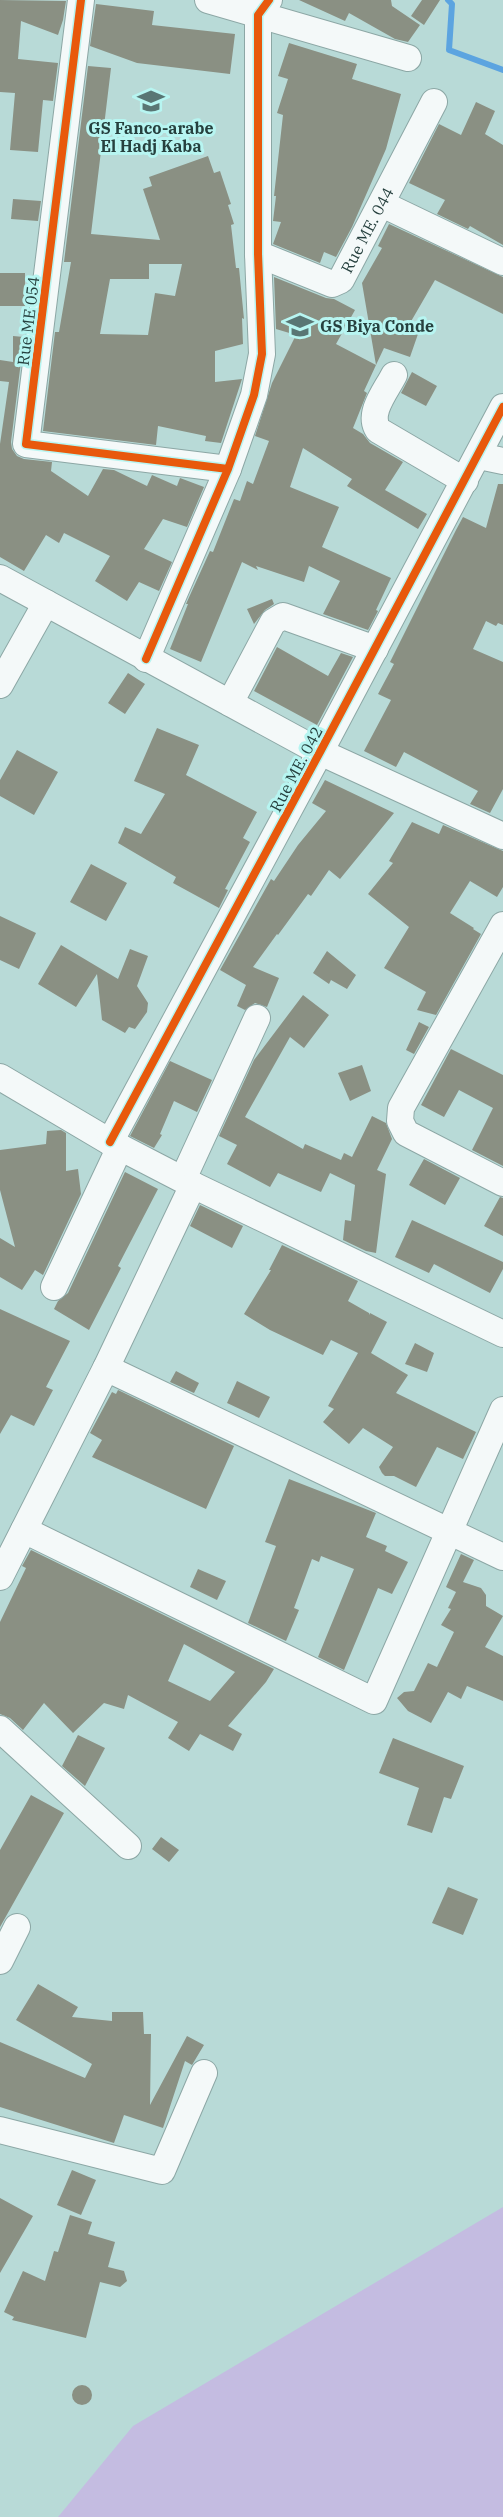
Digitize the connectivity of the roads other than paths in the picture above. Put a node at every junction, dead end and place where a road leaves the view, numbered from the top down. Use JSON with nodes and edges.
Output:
{"nodes":[{"id":1,"x":81,"y":0,"type":"edge"},
{"id":2,"x":208,"y":0,"type":"edge"},
{"id":3,"x":263,"y":8,"type":"edge"},
{"id":4,"x":408,"y":58,"type":"dead end"},
{"id":5,"x":434,"y":102,"type":"dead end"},
{"id":6,"x":382,"y":204,"type":"junction"},
{"id":7,"x":258,"y":254,"type":"junction"},
{"id":8,"x":503,"y":262,"type":"edge"},
{"id":9,"x":394,"y":375,"type":"dead end"},
{"id":10,"x":503,"y":407,"type":"edge"},
{"id":11,"x":491,"y":458,"type":"edge"},
{"id":12,"x":228,"y":469,"type":"junction"},
{"id":13,"x":465,"y":481,"type":"junction"},
{"id":14,"x":0,"y":578,"type":"edge"},
{"id":15,"x":45,"y":603,"type":"junction"},
{"id":16,"x":375,"y":649,"type":"junction"},
{"id":17,"x":146,"y":658,"type":"junction"},
{"id":18,"x":0,"y":685,"type":"edge"},
{"id":19,"x":230,"y":704,"type":"junction"},
{"id":20,"x":320,"y":752,"type":"junction"},
{"id":21,"x":503,"y":836,"type":"edge"},
{"id":22,"x":503,"y":925,"type":"edge"},
{"id":23,"x":257,"y":1018,"type":"dead end"},
{"id":24,"x":0,"y":1077,"type":"edge"},
{"id":25,"x":115,"y":1144,"type":"junction"},
{"id":26,"x":188,"y":1182,"type":"junction"},
{"id":27,"x":503,"y":1182,"type":"edge"},
{"id":28,"x":54,"y":1287,"type":"dead end"},
{"id":29,"x":503,"y":1334,"type":"edge"},
{"id":30,"x":106,"y":1368,"type":"junction"},
{"id":31,"x":503,"y":1410,"type":"edge"},
{"id":32,"x":24,"y":1530,"type":"junction"},
{"id":33,"x":449,"y":1532,"type":"junction"},
{"id":34,"x":503,"y":1557,"type":"edge"},
{"id":35,"x":0,"y":1577,"type":"edge"},
{"id":36,"x":0,"y":1729,"type":"edge"},
{"id":37,"x":129,"y":1846,"type":"dead end"},
{"id":38,"x":17,"y":1927,"type":"dead end"},
{"id":39,"x":0,"y":1961,"type":"edge"},
{"id":40,"x":204,"y":2073,"type":"dead end"},
{"id":41,"x":0,"y":2130,"type":"edge"}],
"edges":[{"from":1,"to":12,"type":"street","name":"Rue ME 054"},
{"from":2,"to":3,"type":"street"},
{"from":3,"to":4,"type":"street"},
{"from":3,"to":7,"type":"street"},
{"from":5,"to":6,"type":"street","name":"Rue ME. 044"},
{"from":6,"to":7,"type":"street","name":"Rue ME. 044"},
{"from":6,"to":8,"type":"street"},
{"from":7,"to":12,"type":"street"},
{"from":9,"to":13,"type":"street"},
{"from":10,"to":11,"type":"street","name":"Rue ME. 042"},
{"from":11,"to":13,"type":"street","name":"Rue ME. 042"},
{"from":12,"to":17,"type":"street"},
{"from":13,"to":16,"type":"street","name":"Rue ME. 042"},
{"from":14,"to":15,"type":"street"},
{"from":15,"to":17,"type":"street"},
{"from":15,"to":18,"type":"street"},
{"from":16,"to":19,"type":"street"},
{"from":16,"to":20,"type":"street","name":"Rue ME. 042"},
{"from":17,"to":19,"type":"street"},
{"from":19,"to":20,"type":"street"},
{"from":20,"to":21,"type":"street"},
{"from":20,"to":25,"type":"street","name":"Rue ME. 042"},
{"from":22,"to":27,"type":"street"},
{"from":23,"to":26,"type":"street"},
{"from":24,"to":25,"type":"street"},
{"from":25,"to":26,"type":"street"},
{"from":25,"to":28,"type":"street","name":"Rue ME. 042"},
{"from":26,"to":29,"type":"street"},
{"from":26,"to":30,"type":"street"},
{"from":30,"to":32,"type":"street"},
{"from":30,"to":33,"type":"street"},
{"from":31,"to":33,"type":"street"},
{"from":32,"to":33,"type":"street"},
{"from":32,"to":35,"type":"street"},
{"from":33,"to":34,"type":"street"},
{"from":36,"to":37,"type":"street"},
{"from":38,"to":39,"type":"street"},
{"from":40,"to":41,"type":"street"}]}
